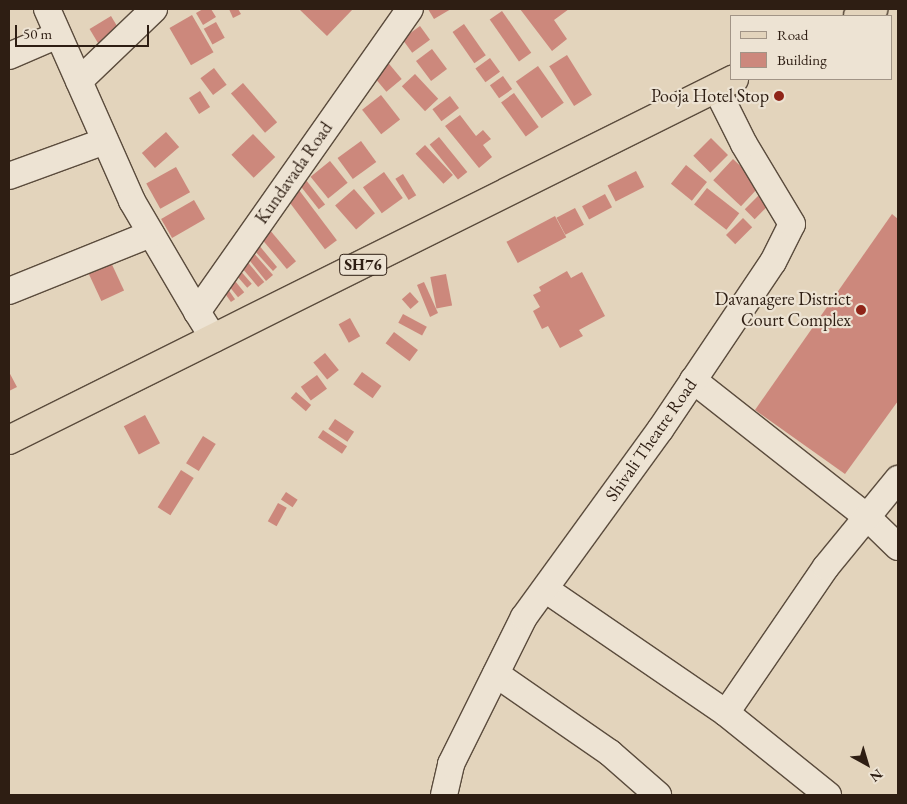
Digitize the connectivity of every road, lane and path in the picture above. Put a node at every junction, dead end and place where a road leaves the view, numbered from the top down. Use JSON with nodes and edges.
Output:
{"nodes":[{"id":1,"x":47,"y":9,"type":"edge"},
{"id":2,"x":154,"y":9,"type":"edge"},
{"id":3,"x":410,"y":9,"type":"edge"},
{"id":4,"x":873,"y":9,"type":"edge"},
{"id":5,"x":860,"y":15,"type":"edge"},
{"id":6,"x":58,"y":35,"type":"junction"},
{"id":7,"x":9,"y":56,"type":"edge"},
{"id":8,"x":79,"y":81,"type":"junction"},
{"id":9,"x":725,"y":83,"type":"edge"},
{"id":10,"x":105,"y":141,"type":"junction"},
{"id":11,"x":9,"y":176,"type":"edge"},
{"id":12,"x":151,"y":234,"type":"junction"},
{"id":13,"x":9,"y":291,"type":"edge"},
{"id":14,"x":197,"y":312,"type":"junction"},
{"id":15,"x":214,"y":339,"type":"junction"},
{"id":16,"x":693,"y":380,"type":"junction"},
{"id":17,"x":9,"y":440,"type":"edge"},
{"id":18,"x":898,"y":479,"type":"edge"},
{"id":19,"x":867,"y":517,"type":"junction"},
{"id":20,"x":898,"y":547,"type":"edge"},
{"id":21,"x":545,"y":589,"type":"junction"},
{"id":22,"x":496,"y":674,"type":"junction"},
{"id":23,"x":726,"y":713,"type":"junction"},
{"id":24,"x":444,"y":795,"type":"edge"},
{"id":25,"x":658,"y":795,"type":"edge"},
{"id":26,"x":828,"y":795,"type":"edge"}],
"edges":[{"from":1,"to":6,"type":"street"},
{"from":2,"to":8,"type":"street"},
{"from":3,"to":14,"type":"street","name":"Kundavada Road"},
{"from":4,"to":5,"type":"main road"},
{"from":6,"to":7,"type":"street"},
{"from":6,"to":8,"type":"street"},
{"from":8,"to":10,"type":"street"},
{"from":9,"to":15,"type":"main road","number":"SH76"},
{"from":9,"to":16,"type":"street","name":"Shivali Theatre Road"},
{"from":10,"to":11,"type":"street"},
{"from":10,"to":12,"type":"street"},
{"from":12,"to":13,"type":"street"},
{"from":12,"to":14,"type":"street"},
{"from":14,"to":15,"type":"street"},
{"from":15,"to":17,"type":"main road","number":"SH76"},
{"from":16,"to":19,"type":"street"},
{"from":16,"to":21,"type":"street","name":"Shivali Theatre Road"},
{"from":18,"to":19,"type":"street"},
{"from":19,"to":20,"type":"street"},
{"from":19,"to":23,"type":"street"},
{"from":21,"to":22,"type":"street","name":"Shivali Theatre Road"},
{"from":21,"to":23,"type":"street"},
{"from":22,"to":24,"type":"street","name":"Shivali Theatre Road"},
{"from":22,"to":25,"type":"street"},
{"from":23,"to":26,"type":"street"}]}
